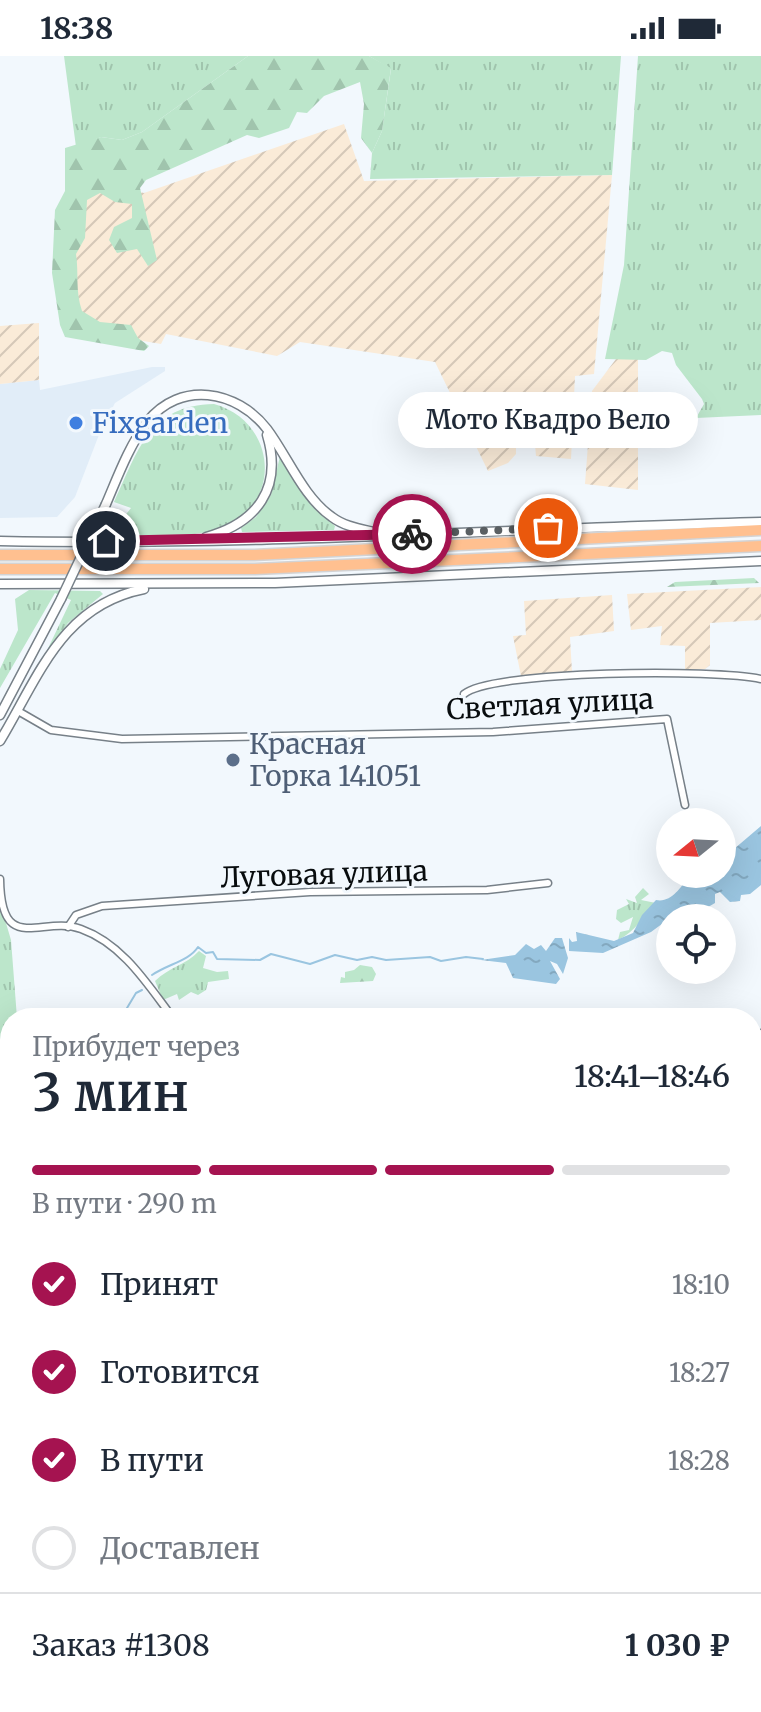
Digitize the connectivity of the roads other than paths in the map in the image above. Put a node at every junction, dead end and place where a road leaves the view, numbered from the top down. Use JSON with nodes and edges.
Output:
{"nodes":[{"id":1,"x":265,"y":426,"type":"junction"},
{"id":2,"x":761,"y":522,"type":"edge"},
{"id":3,"x":761,"y":530,"type":"edge"},
{"id":4,"x":386,"y":536,"type":"junction"},
{"id":5,"x":0,"y":541,"type":"edge"},
{"id":6,"x":192,"y":541,"type":"junction"},
{"id":7,"x":761,"y":546,"type":"edge"},
{"id":8,"x":0,"y":555,"type":"edge"},
{"id":9,"x":761,"y":561,"type":"edge"},
{"id":10,"x":0,"y":569,"type":"edge"},
{"id":11,"x":0,"y":584,"type":"edge"},
{"id":12,"x":174,"y":585,"type":"junction"},
{"id":13,"x":761,"y":679,"type":"edge"},
{"id":14,"x":14,"y":689,"type":"junction"},
{"id":15,"x":464,"y":694,"type":"dead end"},
{"id":16,"x":0,"y":703,"type":"edge"},
{"id":17,"x":18,"y":711,"type":"junction"},
{"id":18,"x":0,"y":715,"type":"edge"},
{"id":19,"x":0,"y":741,"type":"edge"},
{"id":20,"x":685,"y":805,"type":"dead end"},
{"id":21,"x":0,"y":879,"type":"edge"},
{"id":22,"x":548,"y":883,"type":"dead end"},
{"id":23,"x":68,"y":927,"type":"junction"},
{"id":24,"x":165,"y":1008,"type":"edge"}],
"edges":[{"from":1,"to":4,"type":"main road"},
{"from":1,"to":6,"type":"main road"},
{"from":1,"to":14,"type":"main road","bridge":true},
{"from":2,"to":4,"type":"main road"},
{"from":3,"to":8,"type":"highway"},
{"from":4,"to":6,"type":"main road"},
{"from":5,"to":6,"type":"main road"},
{"from":7,"to":10,"type":"highway"},
{"from":9,"to":12,"type":"main road"},
{"from":11,"to":12,"type":"main road"},
{"from":12,"to":17,"type":"main road"},
{"from":13,"to":15,"type":"street"},
{"from":14,"to":16,"type":"main road"},
{"from":14,"to":18,"type":"main road"},
{"from":17,"to":19,"type":"main road"},
{"from":17,"to":20,"type":"street","name":"Светлая улица"},
{"from":21,"to":23,"type":"street"},
{"from":22,"to":23,"type":"street","name":"Луговая улица"},
{"from":23,"to":24,"type":"street"}]}
